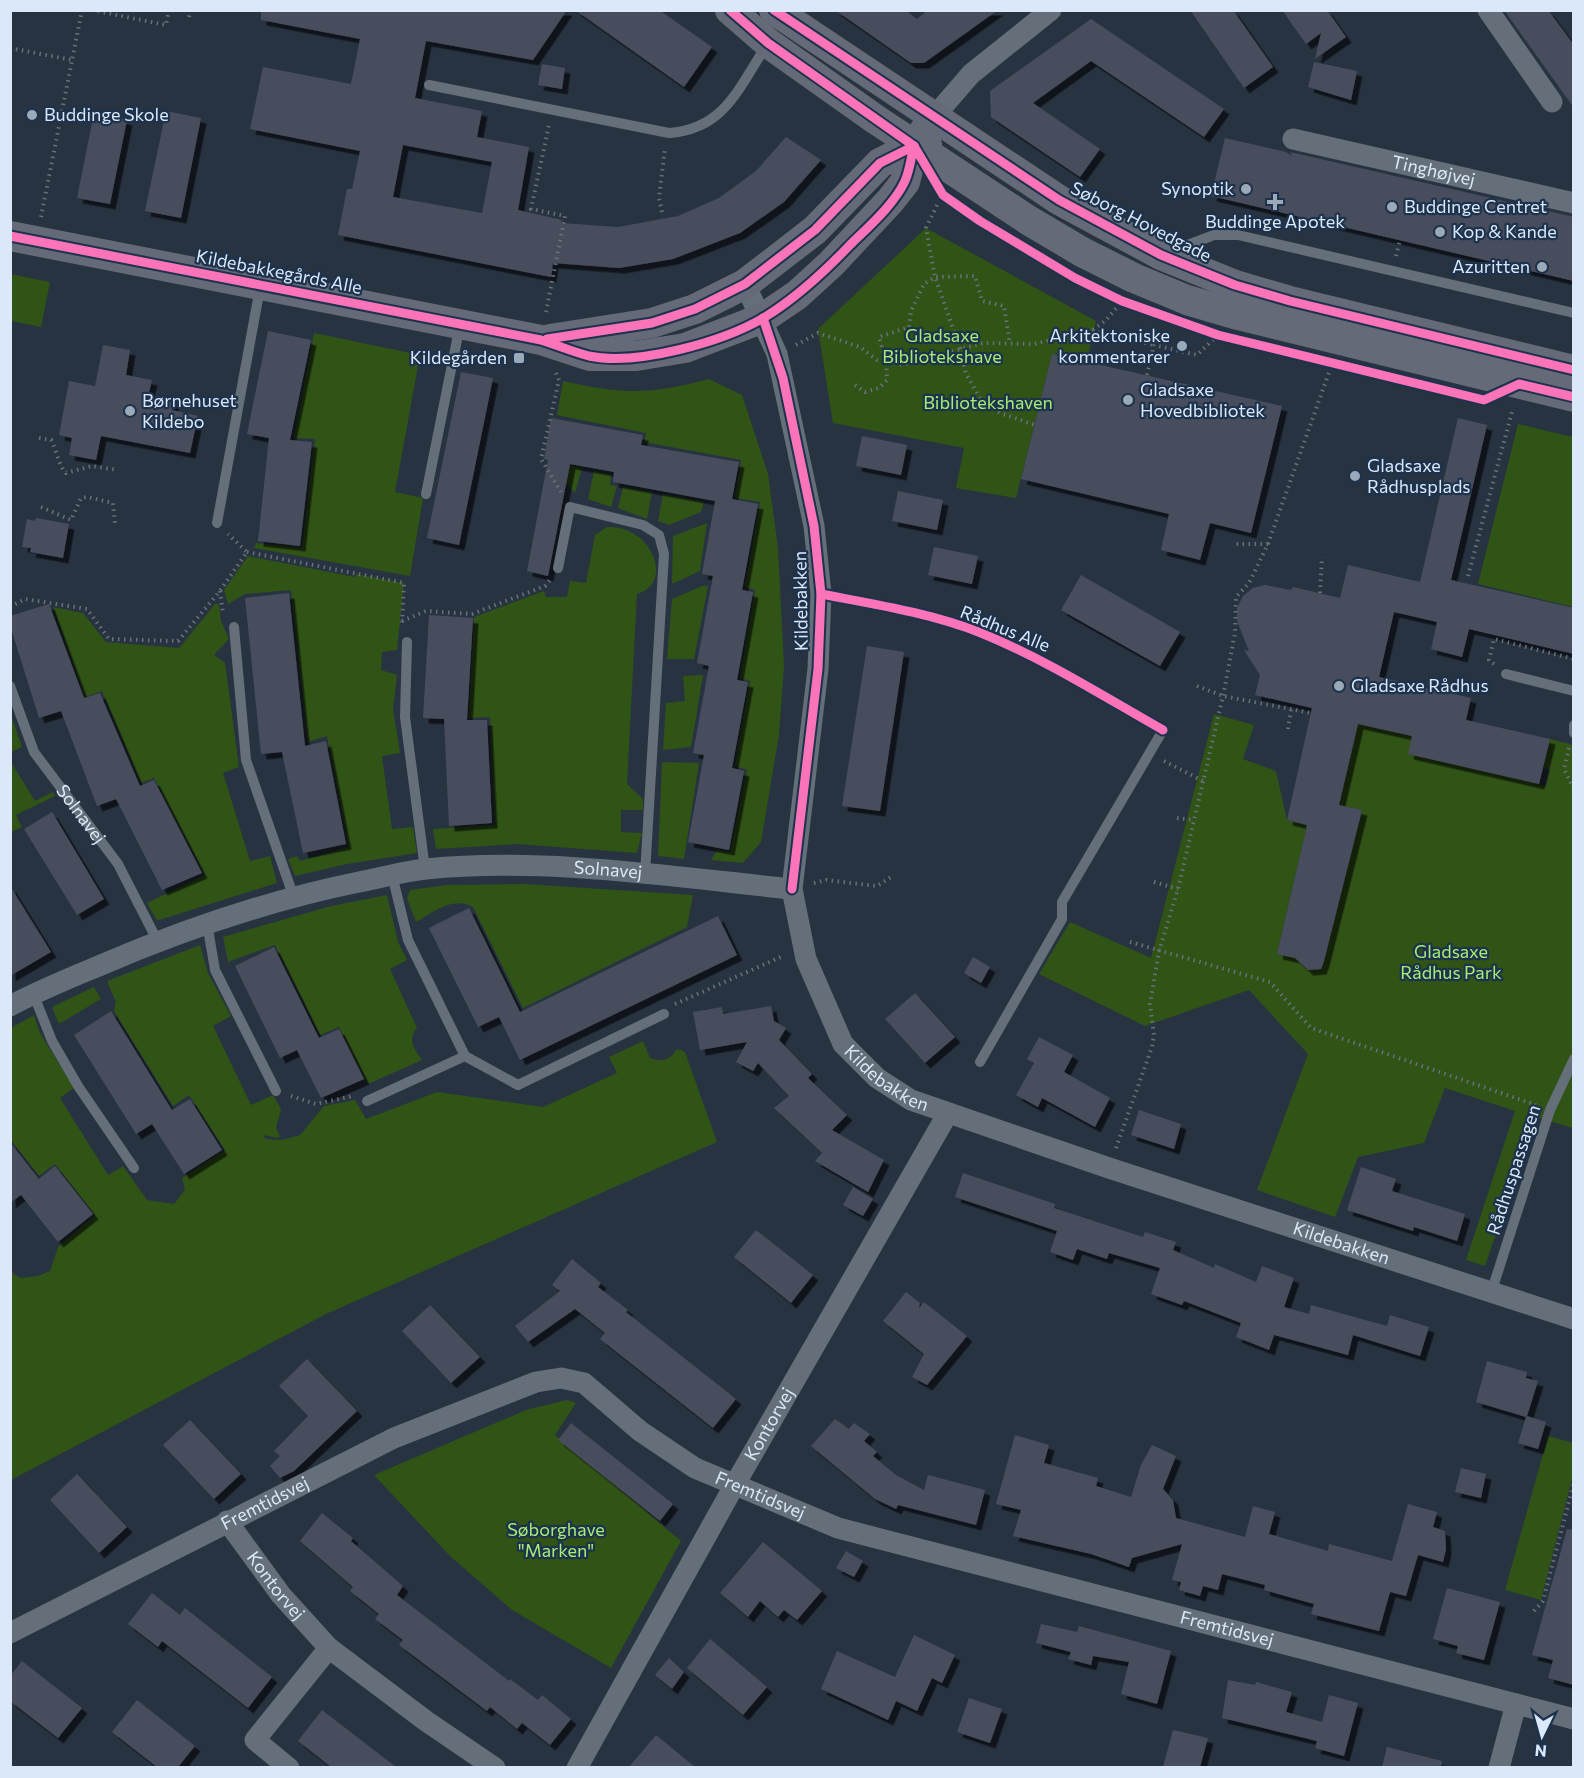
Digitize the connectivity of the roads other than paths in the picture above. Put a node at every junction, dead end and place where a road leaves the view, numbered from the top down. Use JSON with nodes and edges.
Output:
{"nodes":[{"id":1,"x":774,"y":10,"type":"edge"},
{"id":2,"x":1051,"y":10,"type":"edge"},
{"id":3,"x":1488,"y":10,"type":"edge"},
{"id":4,"x":735,"y":14,"type":"edge"},
{"id":5,"x":768,"y":43,"type":"junction"},
{"id":6,"x":429,"y":85,"type":"dead end"},
{"id":7,"x":1552,"y":102,"type":"dead end"},
{"id":8,"x":933,"y":118,"type":"junction"},
{"id":9,"x":1293,"y":140,"type":"dead end"},
{"id":10,"x":915,"y":146,"type":"junction"},
{"id":11,"x":1574,"y":203,"type":"edge"},
{"id":12,"x":23,"y":238,"type":"edge"},
{"id":13,"x":1161,"y":255,"type":"junction"},
{"id":14,"x":745,"y":284,"type":"junction"},
{"id":15,"x":261,"y":285,"type":"junction"},
{"id":16,"x":1574,"y":313,"type":"edge"},
{"id":17,"x":763,"y":318,"type":"junction"},
{"id":18,"x":460,"y":324,"type":"junction"},
{"id":19,"x":541,"y":340,"type":"junction"},
{"id":20,"x":1574,"y":370,"type":"edge"},
{"id":21,"x":1574,"y":397,"type":"edge"},
{"id":22,"x":426,"y":494,"type":"dead end"},
{"id":23,"x":217,"y":523,"type":"road end"},
{"id":24,"x":558,"y":568,"type":"road end"},
{"id":25,"x":821,"y":594,"type":"junction"},
{"id":26,"x":234,"y":627,"type":"road end"},
{"id":27,"x":407,"y":642,"type":"road end"},
{"id":28,"x":1506,"y":674,"type":"road end"},
{"id":29,"x":10,"y":686,"type":"edge"},
{"id":30,"x":1574,"y":691,"type":"edge"},
{"id":31,"x":425,"y":869,"type":"junction"},
{"id":32,"x":645,"y":874,"type":"junction"},
{"id":33,"x":392,"y":875,"type":"junction"},
{"id":34,"x":792,"y":889,"type":"junction"},
{"id":35,"x":293,"y":895,"type":"junction"},
{"id":36,"x":207,"y":923,"type":"junction"},
{"id":37,"x":157,"y":940,"type":"junction"},
{"id":38,"x":18,"y":998,"type":"edge"},
{"id":39,"x":664,"y":1014,"type":"road end"},
{"id":40,"x":465,"y":1056,"type":"junction"},
{"id":41,"x":1574,"y":1059,"type":"edge"},
{"id":42,"x":980,"y":1062,"type":"dead end"},
{"id":43,"x":276,"y":1091,"type":"road end"},
{"id":44,"x":368,"y":1101,"type":"road end"},
{"id":45,"x":948,"y":1113,"type":"junction"},
{"id":46,"x":134,"y":1167,"type":"dead end"},
{"id":47,"x":1491,"y":1293,"type":"junction"},
{"id":48,"x":1574,"y":1319,"type":"edge"},
{"id":49,"x":734,"y":1486,"type":"junction"},
{"id":50,"x":227,"y":1521,"type":"junction"},
{"id":51,"x":10,"y":1633,"type":"edge"},
{"id":52,"x":329,"y":1648,"type":"junction"},
{"id":53,"x":1516,"y":1704,"type":"junction"},
{"id":54,"x":1574,"y":1719,"type":"edge"},
{"id":55,"x":289,"y":1767,"type":"edge"},
{"id":56,"x":495,"y":1767,"type":"edge"},
{"id":57,"x":578,"y":1767,"type":"edge"},
{"id":58,"x":1499,"y":1767,"type":"edge"}],
"edges":[{"from":1,"to":8,"type":"street","name":"Søborg Hovedgade"},
{"from":2,"to":8,"type":"street"},
{"from":3,"to":7,"type":"street"},
{"from":4,"to":5,"type":"street"},
{"from":4,"to":8,"type":"street"},
{"from":5,"to":6,"type":"lane"},
{"from":5,"to":10,"type":"street"},
{"from":8,"to":10,"type":"street","name":"Kildebakkegårds Alle"},
{"from":8,"to":13,"type":"street","name":"Søborg Hovedgade"},
{"from":9,"to":11,"type":"street","name":"Tinghøjvej"},
{"from":10,"to":13,"type":"street"},
{"from":10,"to":14,"type":"street","name":"Kildebakkegårds Alle"},
{"from":10,"to":17,"type":"street","name":"Kildebakkegårds Alle"},
{"from":10,"to":21,"type":"street"},
{"from":12,"to":15,"type":"street","name":"Kildebakkegårds Alle"},
{"from":13,"to":16,"type":"lane"},
{"from":13,"to":20,"type":"street","name":"Søborg Hovedgade"},
{"from":14,"to":17,"type":"street","name":"Kildebakken"},
{"from":14,"to":19,"type":"street","name":"Kildebakkegårds Alle"},
{"from":15,"to":18,"type":"street","name":"Kildebakkegårds Alle"},
{"from":15,"to":23,"type":"lane","name":"Kildebakkegårds Alle"},
{"from":17,"to":19,"type":"street","name":"Kildebakkegårds Alle"},
{"from":17,"to":25,"type":"street","name":"Kildebakken"},
{"from":18,"to":19,"type":"street","name":"Kildebakkegårds Alle"},
{"from":18,"to":22,"type":"lane"},
{"from":24,"to":32,"type":"lane"},
{"from":25,"to":34,"type":"street","name":"Kildebakken"},
{"from":25,"to":42,"type":"lane","name":"Rådhus Alle"},
{"from":26,"to":35,"type":"lane"},
{"from":27,"to":31,"type":"lane"},
{"from":28,"to":30,"type":"lane"},
{"from":29,"to":37,"type":"lane","name":"Solnavej"},
{"from":31,"to":32,"type":"street","name":"Solnavej"},
{"from":31,"to":33,"type":"street","name":"Solnavej"},
{"from":32,"to":34,"type":"street","name":"Solnavej"},
{"from":33,"to":35,"type":"street","name":"Solnavej"},
{"from":33,"to":40,"type":"lane"},
{"from":34,"to":45,"type":"street","name":"Kildebakken"},
{"from":35,"to":36,"type":"street","name":"Solnavej"},
{"from":36,"to":37,"type":"street","name":"Solnavej"},
{"from":36,"to":43,"type":"lane"},
{"from":37,"to":38,"type":"street","name":"Solnavej"},
{"from":38,"to":46,"type":"lane","name":"Solnavej"},
{"from":39,"to":40,"type":"lane"},
{"from":40,"to":44,"type":"lane"},
{"from":41,"to":47,"type":"lane","name":"Rådhuspassagen"},
{"from":45,"to":47,"type":"street","name":"Kildebakken"},
{"from":45,"to":49,"type":"street","name":"Kontorvej"},
{"from":47,"to":48,"type":"street","name":"Kildebakken"},
{"from":49,"to":50,"type":"street","name":"Fremtidsvej"},
{"from":49,"to":53,"type":"street","name":"Fremtidsvej"},
{"from":49,"to":57,"type":"street","name":"Kontorvej"},
{"from":50,"to":51,"type":"street","name":"Fremtidsvej"},
{"from":50,"to":52,"type":"street","name":"Kontorvej"},
{"from":52,"to":55,"type":"street"},
{"from":52,"to":56,"type":"street","name":"Kontorvej"},
{"from":53,"to":54,"type":"street","name":"Fremtidsvej"},
{"from":53,"to":58,"type":"street"}]}
